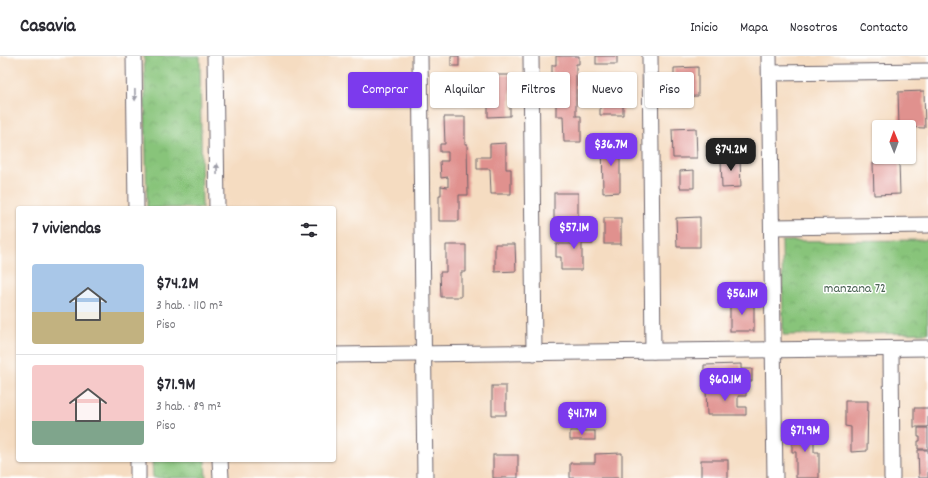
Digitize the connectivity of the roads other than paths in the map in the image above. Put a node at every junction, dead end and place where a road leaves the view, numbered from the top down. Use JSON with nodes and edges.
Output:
{"nodes":[{"id":1,"x":134,"y":56,"type":"edge"},
{"id":2,"x":215,"y":56,"type":"edge"},
{"id":3,"x":420,"y":56,"type":"edge"},
{"id":4,"x":531,"y":56,"type":"edge"},
{"id":5,"x":650,"y":56,"type":"edge"},
{"id":6,"x":770,"y":56,"type":"edge"},
{"id":7,"x":928,"y":71,"type":"edge"},
{"id":8,"x":770,"y":73,"type":"junction"},
{"id":9,"x":136,"y":206,"type":"edge"},
{"id":10,"x":217,"y":206,"type":"edge"},
{"id":11,"x":928,"y":225,"type":"edge"},
{"id":12,"x":772,"y":227,"type":"junction"},
{"id":13,"x":928,"y":348,"type":"edge"},
{"id":14,"x":891,"y":349,"type":"junction"},
{"id":15,"x":773,"y":350,"type":"junction"},
{"id":16,"x":653,"y":351,"type":"junction"},
{"id":17,"x":534,"y":353,"type":"junction"},
{"id":18,"x":424,"y":354,"type":"junction"},
{"id":19,"x":336,"y":355,"type":"edge"},
{"id":20,"x":138,"y":462,"type":"edge"},
{"id":21,"x":220,"y":462,"type":"edge"},
{"id":22,"x":138,"y":478,"type":"edge"},
{"id":23,"x":221,"y":478,"type":"edge"},
{"id":24,"x":425,"y":478,"type":"edge"},
{"id":25,"x":774,"y":478,"type":"edge"},
{"id":26,"x":892,"y":478,"type":"edge"}],
"edges":[{"from":1,"to":9,"type":"street","one_way":true},
{"from":10,"to":2,"type":"street","one_way":true},
{"from":3,"to":18,"type":"street"},
{"from":4,"to":17,"type":"street"},
{"from":5,"to":16,"type":"street"},
{"from":6,"to":8,"type":"street"},
{"from":7,"to":8,"type":"street"},
{"from":8,"to":12,"type":"street"},
{"from":11,"to":12,"type":"street"},
{"from":12,"to":15,"type":"street"},
{"from":13,"to":14,"type":"street"},
{"from":14,"to":15,"type":"street"},
{"from":14,"to":26,"type":"street"},
{"from":15,"to":16,"type":"street"},
{"from":15,"to":25,"type":"street"},
{"from":16,"to":17,"type":"street"},
{"from":17,"to":18,"type":"street"},
{"from":18,"to":19,"type":"street"},
{"from":18,"to":24,"type":"street"},
{"from":20,"to":22,"type":"street"},
{"from":21,"to":23,"type":"street"}]}
